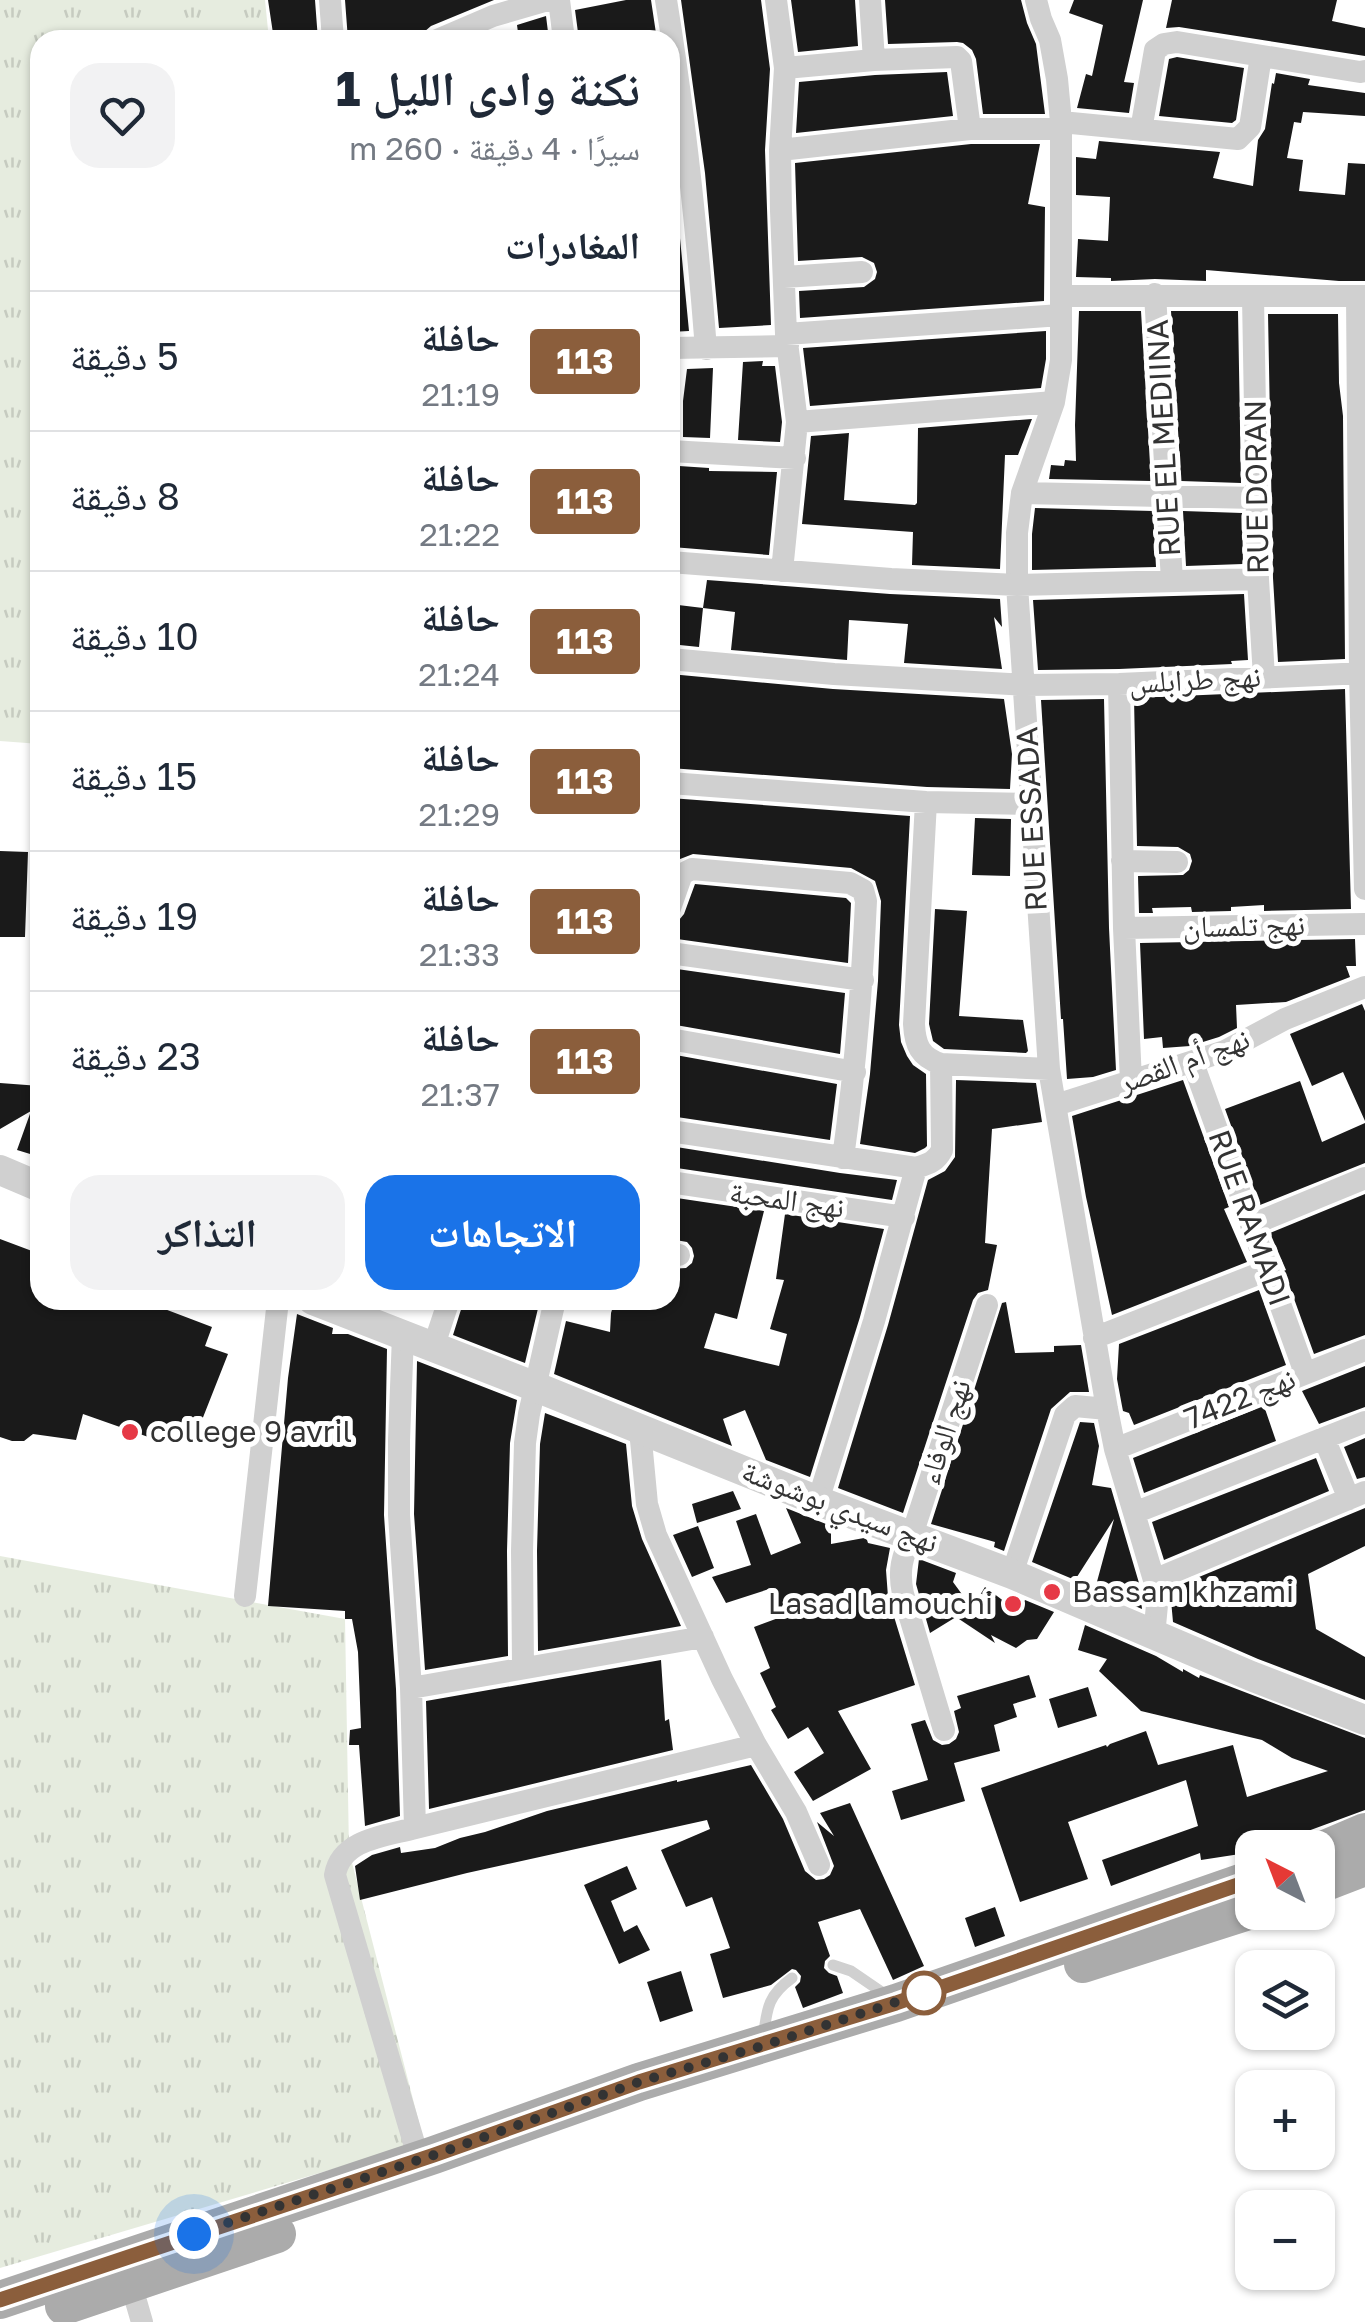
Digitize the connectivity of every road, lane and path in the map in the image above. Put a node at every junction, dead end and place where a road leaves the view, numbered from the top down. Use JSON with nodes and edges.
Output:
{"nodes":[{"id":1,"x":330,"y":0,"type":"edge"},
{"id":2,"x":548,"y":0,"type":"edge"},
{"id":3,"x":559,"y":0,"type":"edge"},
{"id":4,"x":666,"y":0,"type":"edge"},
{"id":5,"x":776,"y":0,"type":"edge"},
{"id":6,"x":870,"y":0,"type":"edge"},
{"id":7,"x":1036,"y":0,"type":"edge"},
{"id":8,"x":332,"y":30,"type":"edge"},
{"id":9,"x":461,"y":30,"type":"edge"},
{"id":10,"x":563,"y":30,"type":"edge"},
{"id":11,"x":670,"y":30,"type":"edge"},
{"id":12,"x":1262,"y":56,"type":"junction"},
{"id":13,"x":874,"y":60,"type":"junction"},
{"id":14,"x":785,"y":68,"type":"junction"},
{"id":15,"x":1365,"y":71,"type":"edge"},
{"id":16,"x":680,"y":96,"type":"edge"},
{"id":17,"x":1061,"y":125,"type":"junction"},
{"id":18,"x":970,"y":129,"type":"junction"},
{"id":19,"x":1140,"y":130,"type":"junction"},
{"id":20,"x":780,"y":150,"type":"junction"},
{"id":21,"x":862,"y":272,"type":"dead end"},
{"id":22,"x":784,"y":276,"type":"junction"},
{"id":23,"x":1156,"y":294,"type":"junction"},
{"id":24,"x":1361,"y":296,"type":"edge"},
{"id":25,"x":1253,"y":297,"type":"junction"},
{"id":26,"x":1061,"y":305,"type":"junction"},
{"id":27,"x":787,"y":340,"type":"junction"},
{"id":28,"x":680,"y":348,"type":"edge"},
{"id":29,"x":706,"y":348,"type":"junction"},
{"id":30,"x":1054,"y":402,"type":"junction"},
{"id":31,"x":797,"y":422,"type":"junction"},
{"id":32,"x":680,"y":452,"type":"edge"},
{"id":33,"x":796,"y":458,"type":"junction"},
{"id":34,"x":1022,"y":493,"type":"junction"},
{"id":35,"x":1167,"y":496,"type":"junction"},
{"id":36,"x":1256,"y":498,"type":"junction"},
{"id":37,"x":680,"y":563,"type":"edge"},
{"id":38,"x":782,"y":571,"type":"junction"},
{"id":39,"x":1258,"y":579,"type":"junction"},
{"id":40,"x":1172,"y":581,"type":"junction"},
{"id":41,"x":1017,"y":585,"type":"junction"},
{"id":42,"x":680,"y":660,"type":"edge"},
{"id":43,"x":1362,"y":673,"type":"edge"},
{"id":44,"x":1264,"y":676,"type":"junction"},
{"id":45,"x":1119,"y":684,"type":"junction"},
{"id":46,"x":1025,"y":685,"type":"junction"},
{"id":47,"x":1363,"y":778,"type":"edge"},
{"id":48,"x":680,"y":784,"type":"edge"},
{"id":49,"x":926,"y":802,"type":"junction"},
{"id":50,"x":1031,"y":804,"type":"junction"},
{"id":51,"x":1122,"y":861,"type":"junction"},
{"id":52,"x":1177,"y":862,"type":"dead end"},
{"id":53,"x":680,"y":880,"type":"edge"},
{"id":54,"x":1365,"y":889,"type":"edge"},
{"id":55,"x":1365,"y":924,"type":"edge"},
{"id":56,"x":1124,"y":928,"type":"junction"},
{"id":57,"x":680,"y":954,"type":"edge"},
{"id":58,"x":862,"y":980,"type":"junction"},
{"id":59,"x":1365,"y":987,"type":"edge"},
{"id":60,"x":680,"y":1041,"type":"edge"},
{"id":61,"x":1192,"y":1063,"type":"junction"},
{"id":62,"x":941,"y":1064,"type":"junction"},
{"id":63,"x":1050,"y":1069,"type":"junction"},
{"id":64,"x":855,"y":1072,"type":"junction"},
{"id":65,"x":1131,"y":1082,"type":"junction"},
{"id":66,"x":1056,"y":1104,"type":"junction"},
{"id":67,"x":680,"y":1134,"type":"edge"},
{"id":68,"x":843,"y":1158,"type":"junction"},
{"id":69,"x":916,"y":1168,"type":"junction"},
{"id":70,"x":0,"y":1170,"type":"edge"},
{"id":71,"x":1365,"y":1178,"type":"edge"},
{"id":72,"x":30,"y":1183,"type":"edge"},
{"id":73,"x":680,"y":1184,"type":"edge"},
{"id":74,"x":904,"y":1218,"type":"junction"},
{"id":75,"x":1251,"y":1225,"type":"junction"},
{"id":76,"x":1268,"y":1270,"type":"junction"},
{"id":77,"x":987,"y":1305,"type":"dead end"},
{"id":78,"x":277,"y":1310,"type":"edge"},
{"id":79,"x":339,"y":1310,"type":"edge"},
{"id":80,"x":445,"y":1310,"type":"edge"},
{"id":81,"x":553,"y":1310,"type":"edge"},
{"id":82,"x":403,"y":1335,"type":"junction"},
{"id":83,"x":1094,"y":1338,"type":"junction"},
{"id":84,"x":433,"y":1348,"type":"junction"},
{"id":85,"x":1365,"y":1350,"type":"edge"},
{"id":86,"x":1305,"y":1374,"type":"junction"},
{"id":87,"x":536,"y":1386,"type":"junction"},
{"id":88,"x":1107,"y":1409,"type":"junction"},
{"id":89,"x":1365,"y":1422,"type":"edge"},
{"id":90,"x":640,"y":1430,"type":"junction"},
{"id":91,"x":1324,"y":1438,"type":"junction"},
{"id":92,"x":1115,"y":1449,"type":"junction"},
{"id":93,"x":1357,"y":1495,"type":"edge"},
{"id":94,"x":818,"y":1500,"type":"junction"},
{"id":95,"x":1134,"y":1513,"type":"junction"},
{"id":96,"x":912,"y":1535,"type":"junction"},
{"id":97,"x":1012,"y":1574,"type":"junction"},
{"id":98,"x":1154,"y":1580,"type":"junction"},
{"id":99,"x":245,"y":1596,"type":"dead end"},
{"id":100,"x":1154,"y":1636,"type":"junction"},
{"id":101,"x":703,"y":1637,"type":"junction"},
{"id":102,"x":523,"y":1668,"type":"junction"},
{"id":103,"x":411,"y":1688,"type":"junction"},
{"id":104,"x":1365,"y":1720,"type":"edge"},
{"id":105,"x":944,"y":1730,"type":"dead end"},
{"id":106,"x":756,"y":1745,"type":"junction"},
{"id":107,"x":414,"y":1828,"type":"junction"},
{"id":108,"x":1365,"y":1832,"type":"edge"},
{"id":109,"x":1335,"y":1845,"type":"edge"},
{"id":110,"x":819,"y":1865,"type":"dead end"},
{"id":111,"x":1365,"y":1867,"type":"edge"},
{"id":112,"x":1335,"y":1878,"type":"edge"},
{"id":113,"x":1235,"y":1886,"type":"edge"},
{"id":114,"x":1235,"y":1915,"type":"edge"},
{"id":115,"x":832,"y":1964,"type":"dead end"},
{"id":116,"x":792,"y":1978,"type":"dead end"},
{"id":117,"x":896,"y":2003,"type":"junction"},
{"id":118,"x":762,"y":2046,"type":"junction"},
{"id":119,"x":498,"y":2146,"type":"junction"},
{"id":120,"x":419,"y":2160,"type":"junction"},
{"id":121,"x":130,"y":2284,"type":"junction"},
{"id":122,"x":0,"y":2300,"type":"edge"},
{"id":123,"x":14,"y":2322,"type":"edge"},
{"id":124,"x":142,"y":2322,"type":"edge"}],
"edges":[{"from":1,"to":8,"type":"street"},
{"from":2,"to":9,"type":"street"},
{"from":3,"to":10,"type":"street"},
{"from":4,"to":11,"type":"street"},
{"from":5,"to":14,"type":"street"},
{"from":6,"to":13,"type":"street"},
{"from":7,"to":17,"type":"street","name":"RUE ESSADA"},
{"from":12,"to":15,"type":"street"},
{"from":12,"to":19,"type":"street"},
{"from":12,"to":19,"type":"street"},
{"from":13,"to":14,"type":"street"},
{"from":13,"to":18,"type":"street"},
{"from":14,"to":20,"type":"street"},
{"from":16,"to":29,"type":"street"},
{"from":17,"to":18,"type":"street"},
{"from":17,"to":19,"type":"street"},
{"from":17,"to":26,"type":"street","name":"RUE ESSADA"},
{"from":18,"to":20,"type":"street"},
{"from":20,"to":22,"type":"street"},
{"from":21,"to":22,"type":"street"},
{"from":22,"to":27,"type":"street"},
{"from":23,"to":25,"type":"street"},
{"from":23,"to":26,"type":"street"},
{"from":23,"to":35,"type":"street","name":"RUE EL MEDIINA"},
{"from":24,"to":25,"type":"street"},
{"from":24,"to":43,"type":"street"},
{"from":25,"to":36,"type":"street","name":"RUE DORAN"},
{"from":26,"to":27,"type":"street"},
{"from":26,"to":30,"type":"street","name":"RUE ESSADA"},
{"from":27,"to":29,"type":"street"},
{"from":27,"to":31,"type":"street"},
{"from":28,"to":29,"type":"street"},
{"from":30,"to":31,"type":"street"},
{"from":30,"to":34,"type":"street","name":"RUE ESSADA"},
{"from":31,"to":33,"type":"street"},
{"from":32,"to":33,"type":"street"},
{"from":33,"to":38,"type":"street"},
{"from":34,"to":35,"type":"street"},
{"from":34,"to":41,"type":"street","name":"RUE ESSADA"},
{"from":35,"to":36,"type":"street"},
{"from":35,"to":40,"type":"street","name":"RUE EL MEDIINA"},
{"from":36,"to":39,"type":"street","name":"RUE DORAN"},
{"from":37,"to":38,"type":"street"},
{"from":38,"to":41,"type":"street"},
{"from":39,"to":40,"type":"street"},
{"from":39,"to":44,"type":"street","name":"RUE DORAN"},
{"from":40,"to":41,"type":"street"},
{"from":41,"to":46,"type":"street","name":"RUE ESSADA"},
{"from":42,"to":46,"type":"street","name":"نهج طرابلس"},
{"from":43,"to":44,"type":"street","name":"نهج طرابلس"},
{"from":43,"to":47,"type":"street"},
{"from":44,"to":45,"type":"street","name":"نهج طرابلس"},
{"from":45,"to":46,"type":"street","name":"نهج طرابلس"},
{"from":45,"to":51,"type":"street"},
{"from":46,"to":50,"type":"street","name":"RUE ESSADA"},
{"from":47,"to":54,"type":"street"},
{"from":48,"to":49,"type":"street"},
{"from":49,"to":50,"type":"street"},
{"from":49,"to":62,"type":"street"},
{"from":50,"to":63,"type":"street","name":"RUE ESSADA"},
{"from":51,"to":52,"type":"street"},
{"from":51,"to":56,"type":"street"},
{"from":53,"to":58,"type":"street"},
{"from":55,"to":56,"type":"street","name":"نهج تلمسان"},
{"from":56,"to":65,"type":"street"},
{"from":57,"to":58,"type":"street"},
{"from":58,"to":64,"type":"street"},
{"from":59,"to":61,"type":"street","name":"نهج أم القصر"},
{"from":60,"to":64,"type":"street"},
{"from":61,"to":65,"type":"street","name":"نهج أم القصر"},
{"from":61,"to":75,"type":"street","name":"RUE RAMADI"},
{"from":62,"to":63,"type":"street"},
{"from":62,"to":69,"type":"street"},
{"from":63,"to":66,"type":"street","name":"RUE ESSADA"},
{"from":64,"to":68,"type":"street"},
{"from":65,"to":66,"type":"street","name":"نهج أم القصر"},
{"from":66,"to":83,"type":"street","name":"RUE ESSADA"},
{"from":67,"to":68,"type":"street"},
{"from":68,"to":69,"type":"street"},
{"from":69,"to":74,"type":"street"},
{"from":70,"to":72,"type":"street"},
{"from":71,"to":75,"type":"street"},
{"from":73,"to":74,"type":"street","name":"نهج المحبة"},
{"from":74,"to":94,"type":"street"},
{"from":75,"to":76,"type":"street","name":"RUE RAMADI"},
{"from":76,"to":83,"type":"street"},
{"from":76,"to":86,"type":"street","name":"RUE RAMADI"},
{"from":77,"to":96,"type":"street","name":"نهج الوفاء"},
{"from":78,"to":99,"type":"street"},
{"from":79,"to":82,"type":"street","name":"نهج سيدي بوشوشة"},
{"from":80,"to":84,"type":"street"},
{"from":81,"to":87,"type":"street"},
{"from":82,"to":84,"type":"street","name":"نهج سيدي بوشوشة"},
{"from":82,"to":103,"type":"street"},
{"from":83,"to":88,"type":"street","name":"RUE ESSADA"},
{"from":84,"to":87,"type":"street","name":"نهج سيدي بوشوشة"},
{"from":85,"to":86,"type":"street","name":"نهج 7422"},
{"from":86,"to":92,"type":"street","name":"نهج 7422"},
{"from":87,"to":90,"type":"street","name":"نهج سيدي بوشوشة"},
{"from":87,"to":102,"type":"street"},
{"from":88,"to":92,"type":"street","name":"RUE ESSADA"},
{"from":88,"to":97,"type":"street"},
{"from":89,"to":91,"type":"street"},
{"from":90,"to":94,"type":"street","name":"نهج سيدي بوشوشة"},
{"from":90,"to":101,"type":"street"},
{"from":91,"to":93,"type":"street"},
{"from":91,"to":95,"type":"street"},
{"from":92,"to":95,"type":"street","name":"RUE ESSADA"},
{"from":93,"to":98,"type":"street"},
{"from":94,"to":96,"type":"street","name":"نهج سيدي بوشوشة"},
{"from":95,"to":98,"type":"street","name":"RUE ESSADA"},
{"from":96,"to":97,"type":"street","name":"نهج سيدي بوشوشة"},
{"from":96,"to":105,"type":"street","name":"نهج الوفاء"},
{"from":97,"to":100,"type":"street","name":"نهج سيدي بوشوشة"},
{"from":98,"to":100,"type":"street","name":"RUE ESSADA"},
{"from":100,"to":104,"type":"street","name":"نهج سيدي بوشوشة"},
{"from":101,"to":102,"type":"street"},
{"from":101,"to":106,"type":"street"},
{"from":102,"to":103,"type":"street"},
{"from":103,"to":107,"type":"street"},
{"from":106,"to":107,"type":"street"},
{"from":106,"to":110,"type":"street"},
{"from":107,"to":120,"type":"street"},
{"from":108,"to":109,"type":"main road"},
{"from":111,"to":112,"type":"main road"},
{"from":113,"to":117,"type":"main road"},
{"from":114,"to":119,"type":"main road"},
{"from":115,"to":117,"type":"lane"},
{"from":116,"to":118,"type":"lane"},
{"from":117,"to":118,"type":"main road"},
{"from":118,"to":119,"type":"main road"},
{"from":119,"to":120,"type":"main road"},
{"from":119,"to":121,"type":"main road"},
{"from":120,"to":122,"type":"main road"},
{"from":121,"to":123,"type":"main road"},
{"from":121,"to":124,"type":"street"}]}
